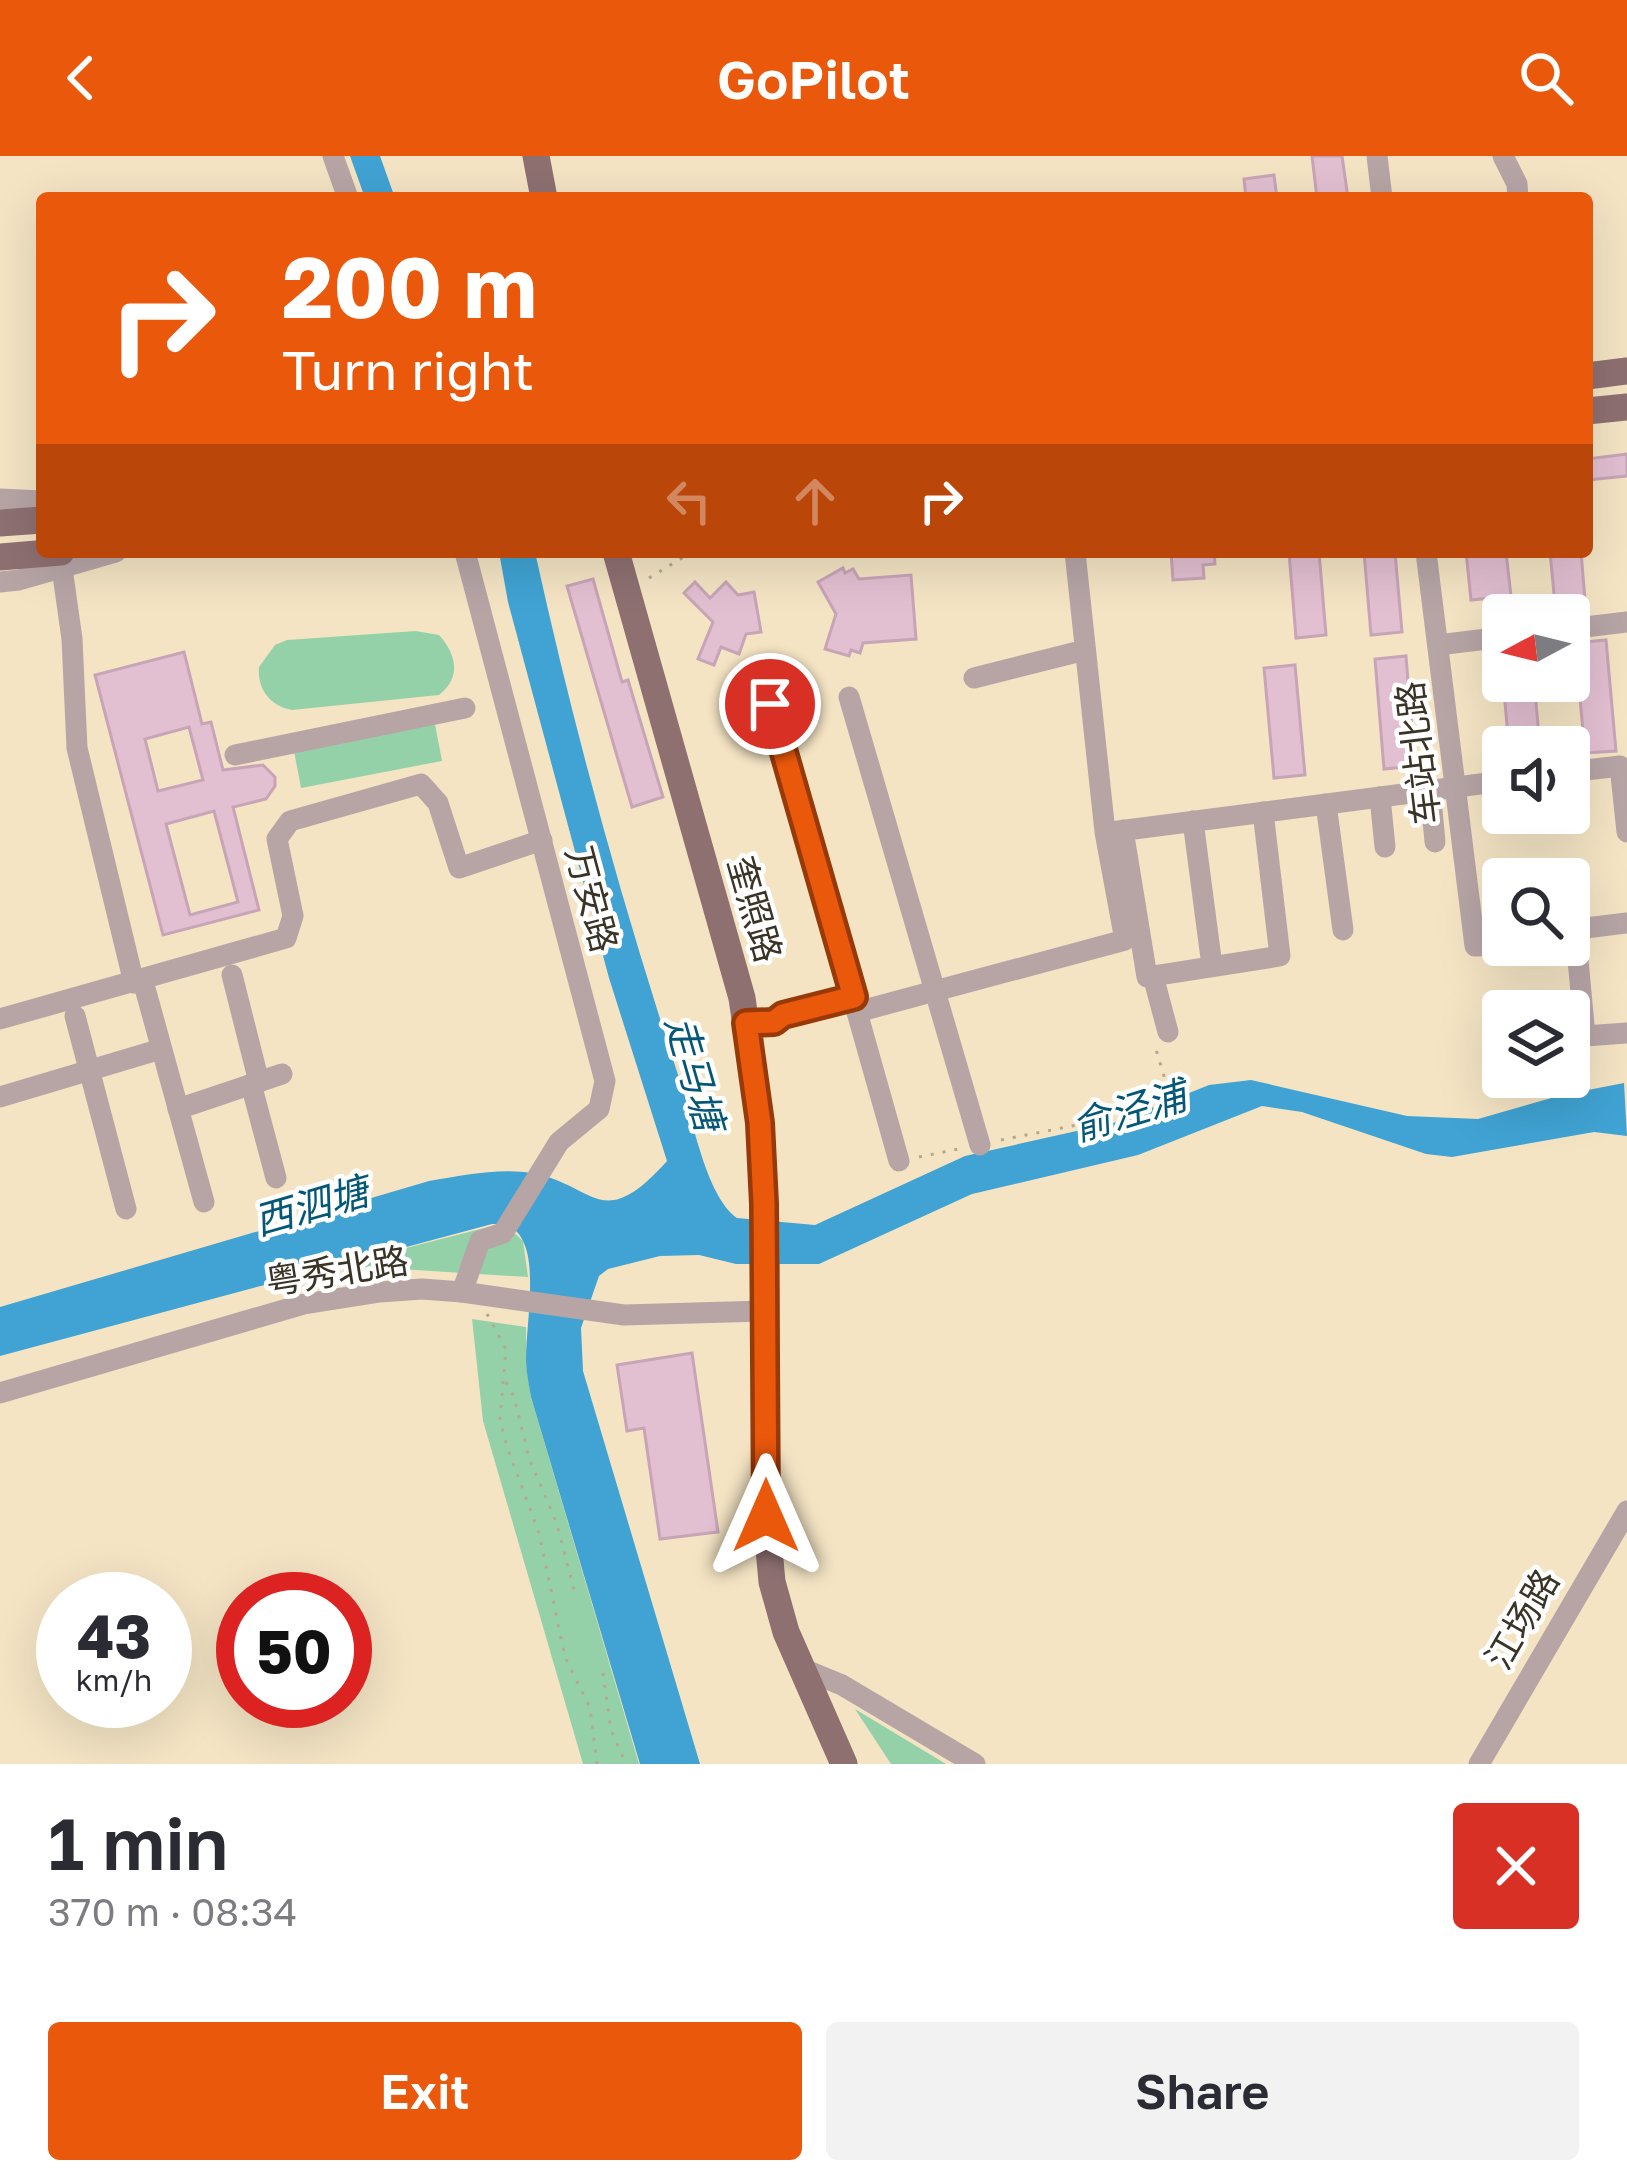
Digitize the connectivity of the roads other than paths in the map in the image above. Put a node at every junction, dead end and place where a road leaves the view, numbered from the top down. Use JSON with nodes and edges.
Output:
{"nodes":[{"id":1,"x":334,"y":156,"type":"edge"},
{"id":2,"x":536,"y":156,"type":"edge"},
{"id":3,"x":1378,"y":156,"type":"edge"},
{"id":4,"x":1503,"y":156,"type":"edge"},
{"id":5,"x":346,"y":192,"type":"edge"},
{"id":6,"x":543,"y":192,"type":"edge"},
{"id":7,"x":1381,"y":192,"type":"edge"},
{"id":8,"x":1518,"y":192,"type":"edge"},
{"id":9,"x":1627,"y":371,"type":"edge"},
{"id":10,"x":1593,"y":375,"type":"edge"},
{"id":11,"x":1627,"y":407,"type":"edge"},
{"id":12,"x":1593,"y":410,"type":"edge"},
{"id":13,"x":9,"y":557,"type":"edge"},
{"id":14,"x":467,"y":558,"type":"edge"},
{"id":15,"x":618,"y":558,"type":"edge"},
{"id":16,"x":1076,"y":558,"type":"edge"},
{"id":17,"x":1427,"y":558,"type":"edge"},
{"id":18,"x":62,"y":560,"type":"edge"},
{"id":19,"x":0,"y":582,"type":"edge"},
{"id":20,"x":1627,"y":622,"type":"edge"},
{"id":21,"x":1590,"y":626,"type":"edge"},
{"id":22,"x":1482,"y":640,"type":"edge"},
{"id":23,"x":1438,"y":645,"type":"junction"},
{"id":24,"x":1085,"y":650,"type":"junction"},
{"id":25,"x":974,"y":678,"type":"dead end"},
{"id":26,"x":849,"y":697,"type":"dead end"},
{"id":27,"x":503,"y":698,"type":"junction"},
{"id":28,"x":770,"y":704,"type":"dead end"},
{"id":29,"x":235,"y":755,"type":"dead end"},
{"id":30,"x":1590,"y":770,"type":"edge"},
{"id":31,"x":1482,"y":784,"type":"edge"},
{"id":32,"x":1455,"y":787,"type":"junction"},
{"id":33,"x":1430,"y":789,"type":"junction"},
{"id":34,"x":1380,"y":797,"type":"junction"},
{"id":35,"x":1326,"y":804,"type":"junction"},
{"id":36,"x":1263,"y":812,"type":"junction"},
{"id":37,"x":1193,"y":821,"type":"junction"},
{"id":38,"x":1114,"y":831,"type":"junction"},
{"id":39,"x":1627,"y":832,"type":"edge"},
{"id":40,"x":542,"y":840,"type":"junction"},
{"id":41,"x":1436,"y":842,"type":"dead end"},
{"id":42,"x":1385,"y":847,"type":"dead end"},
{"id":43,"x":1627,"y":923,"type":"edge"},
{"id":44,"x":1342,"y":930,"type":"dead end"},
{"id":45,"x":1590,"y":930,"type":"edge"},
{"id":46,"x":1482,"y":942,"type":"edge"},
{"id":47,"x":1211,"y":966,"type":"junction"},
{"id":48,"x":1579,"y":966,"type":"edge"},
{"id":49,"x":232,"y":975,"type":"dead end"},
{"id":50,"x":1153,"y":976,"type":"junction"},
{"id":51,"x":139,"y":982,"type":"junction"},
{"id":52,"x":936,"y":991,"type":"junction"},
{"id":53,"x":855,"y":1004,"type":"junction"},
{"id":54,"x":75,"y":1016,"type":"dead end"},
{"id":55,"x":0,"y":1019,"type":"edge"},
{"id":56,"x":746,"y":1023,"type":"junction"},
{"id":57,"x":1168,"y":1033,"type":"dead end"},
{"id":58,"x":1627,"y":1033,"type":"edge"},
{"id":59,"x":161,"y":1049,"type":"junction"},
{"id":60,"x":90,"y":1072,"type":"junction"},
{"id":61,"x":282,"y":1074,"type":"dead end"},
{"id":62,"x":255,"y":1083,"type":"junction"},
{"id":63,"x":0,"y":1097,"type":"edge"},
{"id":64,"x":178,"y":1109,"type":"junction"},
{"id":65,"x":980,"y":1144,"type":"road end"},
{"id":66,"x":899,"y":1161,"type":"road end"},
{"id":67,"x":276,"y":1178,"type":"dead end"},
{"id":68,"x":204,"y":1202,"type":"dead end"},
{"id":69,"x":126,"y":1210,"type":"dead end"},
{"id":70,"x":467,"y":1293,"type":"junction"},
{"id":71,"x":766,"y":1311,"type":"junction"},
{"id":72,"x":0,"y":1393,"type":"edge"},
{"id":73,"x":1627,"y":1511,"type":"edge"},
{"id":74,"x":802,"y":1661,"type":"junction"},
{"id":75,"x":844,"y":1764,"type":"edge"},
{"id":76,"x":865,"y":1764,"type":"edge"},
{"id":77,"x":975,"y":1764,"type":"edge"},
{"id":78,"x":1479,"y":1764,"type":"edge"}],
"edges":[{"from":1,"to":5,"type":"street"},
{"from":2,"to":6,"type":"main road"},
{"from":3,"to":7,"type":"street"},
{"from":4,"to":8,"type":"street"},
{"from":9,"to":10,"type":"main road"},
{"from":11,"to":12,"type":"main road"},
{"from":13,"to":18,"type":"main road"},
{"from":14,"to":27,"type":"street","name":"万安路"},
{"from":15,"to":56,"type":"main road","name":"奎照路"},
{"from":16,"to":24,"type":"street"},
{"from":17,"to":23,"type":"street","name":"车站北路"},
{"from":18,"to":19,"type":"street"},
{"from":18,"to":51,"type":"street"},
{"from":20,"to":21,"type":"street"},
{"from":22,"to":23,"type":"street"},
{"from":23,"to":32,"type":"street","name":"车站北路"},
{"from":24,"to":25,"type":"street"},
{"from":24,"to":38,"type":"street"},
{"from":26,"to":52,"type":"street"},
{"from":27,"to":29,"type":"street"},
{"from":27,"to":40,"type":"street","name":"万安路"},
{"from":28,"to":53,"type":"street"},
{"from":30,"to":39,"type":"street"},
{"from":31,"to":32,"type":"street"},
{"from":32,"to":33,"type":"street"},
{"from":32,"to":46,"type":"street","name":"车站北路"},
{"from":33,"to":34,"type":"street"},
{"from":33,"to":41,"type":"street"},
{"from":34,"to":35,"type":"street"},
{"from":34,"to":42,"type":"street"},
{"from":35,"to":36,"type":"street"},
{"from":35,"to":44,"type":"street"},
{"from":36,"to":37,"type":"street"},
{"from":36,"to":47,"type":"street"},
{"from":37,"to":38,"type":"street"},
{"from":37,"to":47,"type":"street"},
{"from":38,"to":50,"type":"street"},
{"from":38,"to":52,"type":"street"},
{"from":40,"to":51,"type":"street"},
{"from":40,"to":70,"type":"street","name":"万安路"},
{"from":43,"to":45,"type":"street"},
{"from":47,"to":50,"type":"street"},
{"from":48,"to":58,"type":"street"},
{"from":49,"to":62,"type":"street"},
{"from":50,"to":57,"type":"street"},
{"from":51,"to":55,"type":"street"},
{"from":51,"to":59,"type":"street"},
{"from":52,"to":53,"type":"street"},
{"from":52,"to":65,"type":"street"},
{"from":53,"to":56,"type":"street"},
{"from":53,"to":66,"type":"street"},
{"from":54,"to":60,"type":"street"},
{"from":56,"to":71,"type":"main road","name":"奎照路"},
{"from":59,"to":60,"type":"street"},
{"from":59,"to":64,"type":"street"},
{"from":60,"to":63,"type":"street"},
{"from":60,"to":69,"type":"street"},
{"from":61,"to":62,"type":"street"},
{"from":62,"to":64,"type":"street"},
{"from":62,"to":67,"type":"street"},
{"from":64,"to":68,"type":"street"},
{"from":70,"to":71,"type":"street","name":"粤秀北路"},
{"from":70,"to":72,"type":"street","name":"粤秀北路"},
{"from":71,"to":74,"type":"main road","name":"奎照路"},
{"from":73,"to":78,"type":"street","name":"江场路"},
{"from":74,"to":75,"type":"main road"},
{"from":74,"to":76,"type":"main road"},
{"from":74,"to":77,"type":"street"}]}
